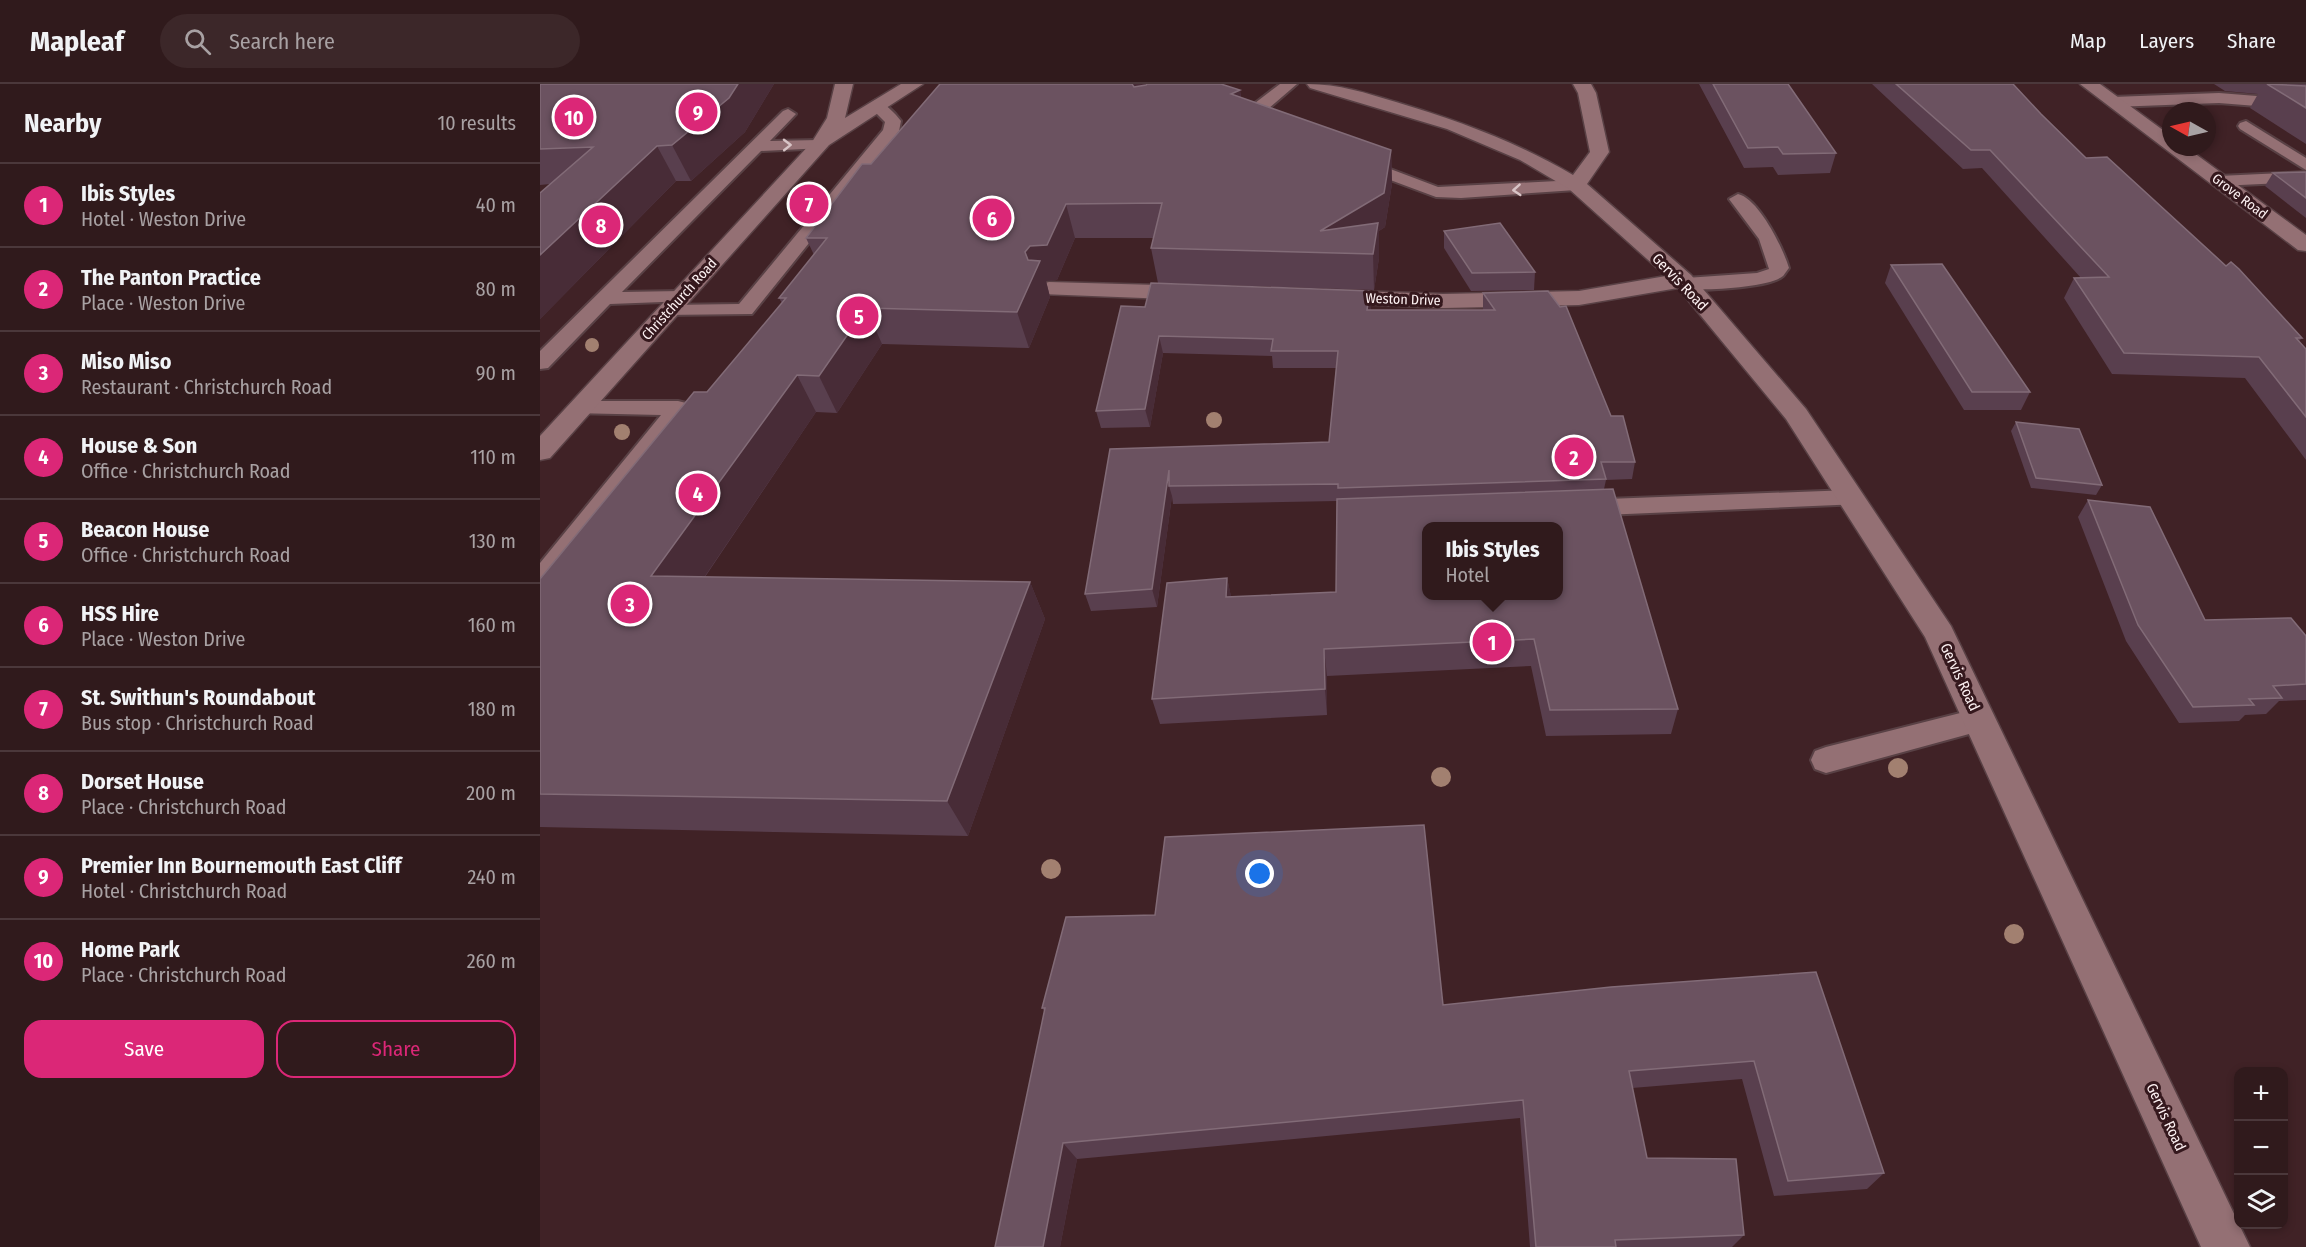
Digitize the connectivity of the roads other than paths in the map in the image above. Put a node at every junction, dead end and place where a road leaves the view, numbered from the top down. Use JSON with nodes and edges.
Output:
{"nodes":[{"id":1,"x":844,"y":84,"type":"edge"},
{"id":2,"x":914,"y":84,"type":"edge"},
{"id":3,"x":1290,"y":84,"type":"edge"},
{"id":4,"x":1316,"y":84,"type":"edge"},
{"id":5,"x":1582,"y":84,"type":"edge"},
{"id":6,"x":2089,"y":84,"type":"edge"},
{"id":7,"x":2113,"y":102,"type":"junction"},
{"id":8,"x":876,"y":105,"type":"junction"},
{"id":9,"x":2306,"y":105,"type":"edge"},
{"id":10,"x":788,"y":114,"type":"dead end"},
{"id":11,"x":2246,"y":126,"type":"dead end"},
{"id":12,"x":1293,"y":136,"type":"edge"},
{"id":13,"x":2162,"y":139,"type":"edge"},
{"id":14,"x":819,"y":145,"type":"junction"},
{"id":15,"x":756,"y":146,"type":"junction"},
{"id":16,"x":1337,"y":153,"type":"edge"},
{"id":17,"x":2185,"y":156,"type":"edge"},
{"id":18,"x":2306,"y":165,"type":"edge"},
{"id":19,"x":2306,"y":177,"type":"edge"},
{"id":20,"x":2219,"y":181,"type":"junction"},
{"id":21,"x":1576,"y":185,"type":"junction"},
{"id":22,"x":1738,"y":199,"type":"dead end"},
{"id":23,"x":2306,"y":246,"type":"edge"},
{"id":24,"x":1685,"y":282,"type":"junction"},
{"id":25,"x":1048,"y":289,"type":"edge"},
{"id":26,"x":1216,"y":294,"type":"edge"},
{"id":27,"x":1300,"y":296,"type":"edge"},
{"id":28,"x":607,"y":298,"type":"junction"},
{"id":29,"x":675,"y":304,"type":"junction"},
{"id":30,"x":540,"y":363,"type":"edge"},
{"id":31,"x":580,"y":408,"type":"junction"},
{"id":32,"x":540,"y":452,"type":"edge"},
{"id":33,"x":1851,"y":498,"type":"junction"},
{"id":34,"x":1561,"y":508,"type":"edge"},
{"id":35,"x":540,"y":581,"type":"edge"},
{"id":36,"x":1980,"y":720,"type":"junction"},
{"id":37,"x":1826,"y":760,"type":"dead end"},
{"id":38,"x":2226,"y":1247,"type":"edge"}],
"edges":[{"from":1,"to":14,"type":"street","name":"Christchurch Road"},
{"from":2,"to":8,"type":"street","name":"Christchurch Road"},
{"from":3,"to":12,"type":"lane"},
{"from":4,"to":21,"type":"street","name":"Gervis Road"},
{"from":5,"to":21,"type":"street"},
{"from":6,"to":7,"type":"street","name":"Grove Road"},
{"from":7,"to":9,"type":"lane"},
{"from":7,"to":13,"type":"street","name":"Grove Road"},
{"from":8,"to":14,"type":"street","name":"Christchurch Road"},
{"from":8,"to":29,"type":"lane"},
{"from":10,"to":15,"type":"lane"},
{"from":11,"to":18,"type":"lane"},
{"from":15,"to":14,"type":"lane","one_way":true},
{"from":14,"to":29,"type":"street","name":"Christchurch Road"},
{"from":15,"to":28,"type":"lane"},
{"from":21,"to":16,"type":"lane","one_way":true},
{"from":17,"to":20,"type":"street","name":"Grove Road"},
{"from":19,"to":20,"type":"lane"},
{"from":20,"to":23,"type":"street","name":"Grove Road"},
{"from":21,"to":24,"type":"street","name":"Gervis Road"},
{"from":22,"to":24,"type":"lane"},
{"from":24,"to":27,"type":"street","name":"Weston Drive"},
{"from":24,"to":33,"type":"street","name":"Gervis Road"},
{"from":25,"to":26,"type":"street"},
{"from":28,"to":29,"type":"lane"},
{"from":28,"to":30,"type":"lane"},
{"from":29,"to":31,"type":"street","name":"Christchurch Road"},
{"from":31,"to":32,"type":"street","name":"Christchurch Road"},
{"from":31,"to":35,"type":"lane"},
{"from":33,"to":34,"type":"lane"},
{"from":33,"to":36,"type":"street","name":"Gervis Road"},
{"from":36,"to":37,"type":"lane"},
{"from":36,"to":38,"type":"street","name":"Gervis Road"}]}
